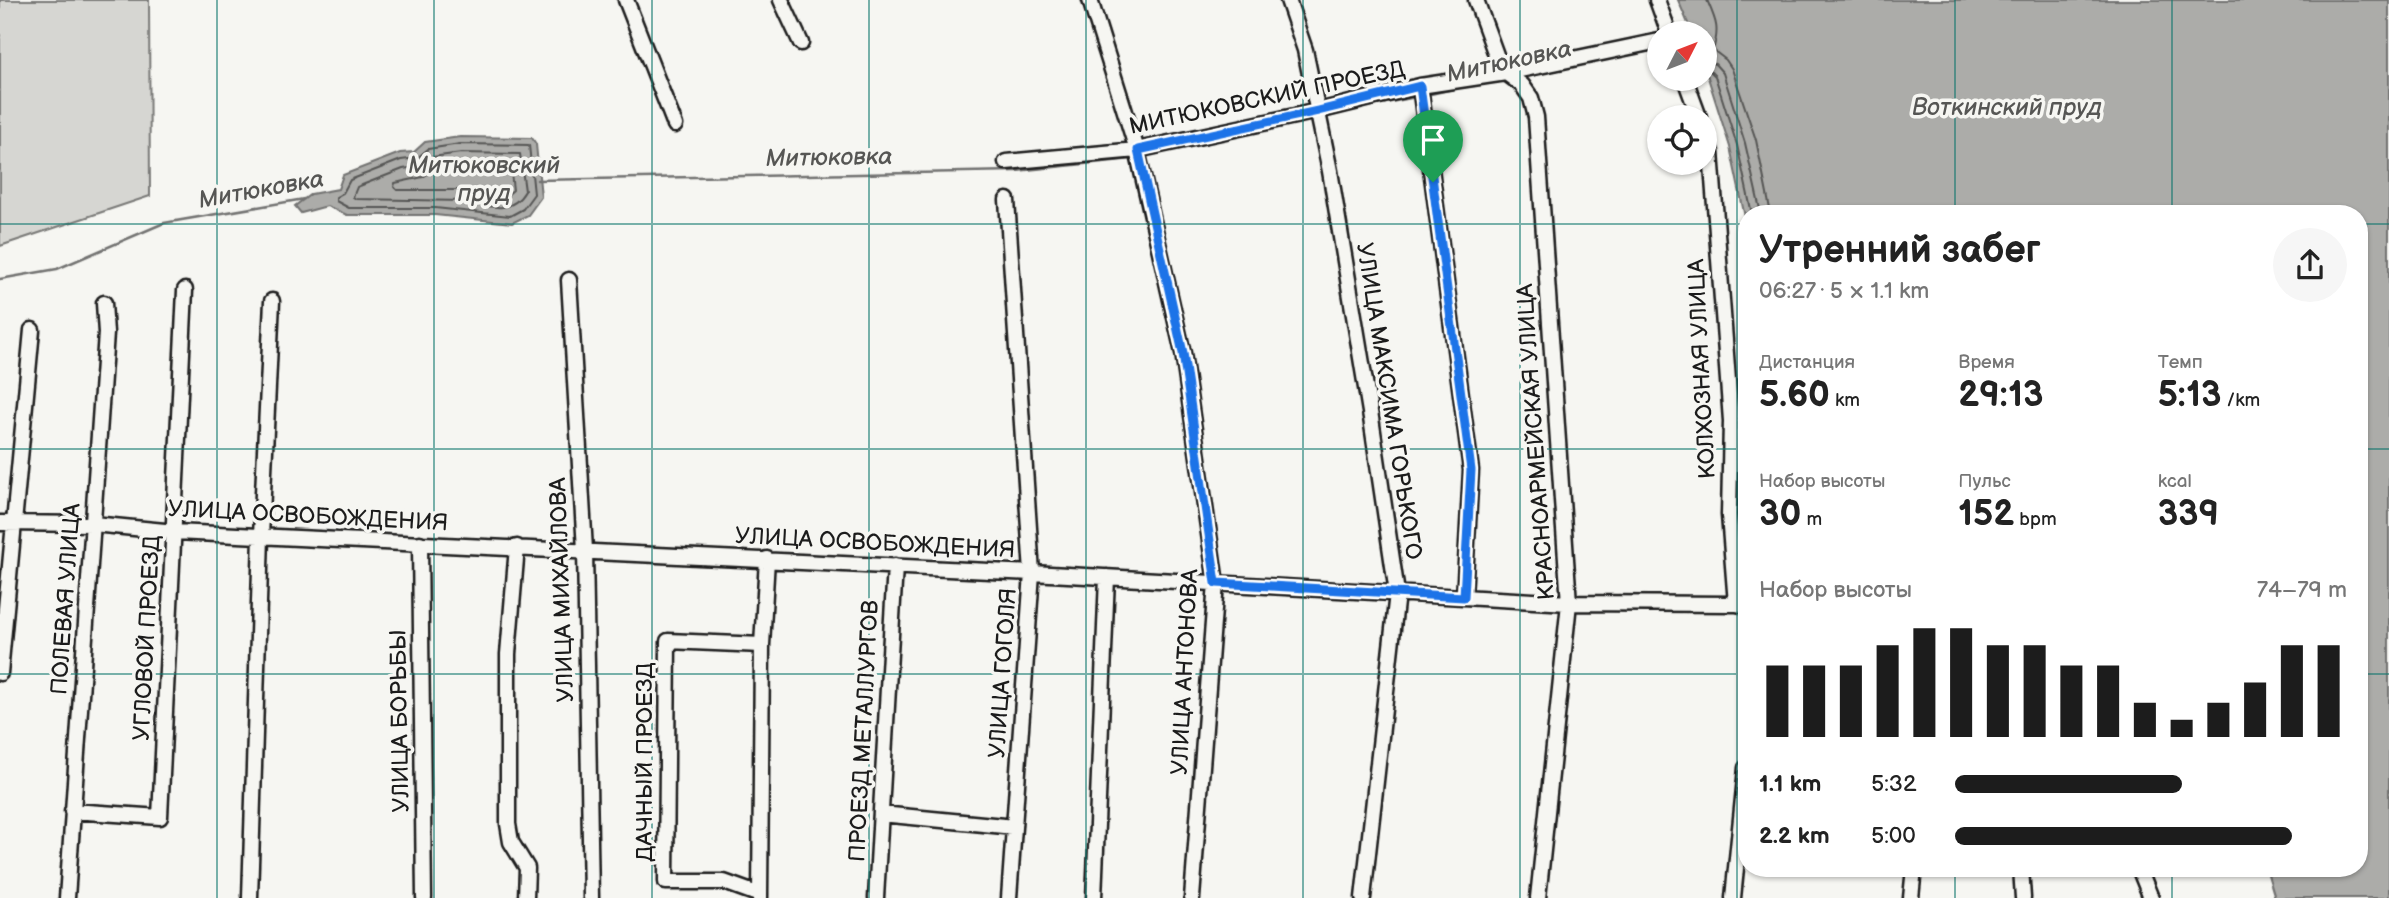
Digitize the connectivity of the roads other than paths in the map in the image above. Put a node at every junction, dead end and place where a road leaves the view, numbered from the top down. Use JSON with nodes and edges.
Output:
{"nodes":[{"id":1,"x":626,"y":0,"type":"edge"},
{"id":2,"x":781,"y":0,"type":"edge"},
{"id":3,"x":1090,"y":0,"type":"edge"},
{"id":4,"x":1288,"y":0,"type":"edge"},
{"id":5,"x":1476,"y":0,"type":"edge"},
{"id":6,"x":1657,"y":0,"type":"edge"},
{"id":7,"x":1665,"y":21,"type":"edge"},
{"id":8,"x":801,"y":43,"type":"dead end"},
{"id":9,"x":1647,"y":43,"type":"edge"},
{"id":10,"x":1506,"y":72,"type":"junction"},
{"id":11,"x":1420,"y":86,"type":"junction"},
{"id":12,"x":1319,"y":115,"type":"junction"},
{"id":13,"x":675,"y":125,"type":"dead end"},
{"id":14,"x":1138,"y":155,"type":"junction"},
{"id":15,"x":1006,"y":162,"type":"dead end"},
{"id":16,"x":1713,"y":175,"type":"edge"},
{"id":17,"x":1007,"y":200,"type":"dead end"},
{"id":18,"x":569,"y":280,"type":"dead end"},
{"id":19,"x":185,"y":290,"type":"dead end"},
{"id":20,"x":272,"y":301,"type":"dead end"},
{"id":21,"x":104,"y":303,"type":"dead end"},
{"id":22,"x":32,"y":330,"type":"dead end"},
{"id":23,"x":7,"y":523,"type":"edge"},
{"id":24,"x":93,"y":524,"type":"junction"},
{"id":25,"x":175,"y":532,"type":"junction"},
{"id":26,"x":261,"y":536,"type":"junction"},
{"id":27,"x":420,"y":543,"type":"junction"},
{"id":28,"x":517,"y":547,"type":"junction"},
{"id":29,"x":585,"y":550,"type":"junction"},
{"id":30,"x":767,"y":559,"type":"junction"},
{"id":31,"x":894,"y":566,"type":"junction"},
{"id":32,"x":1032,"y":573,"type":"junction"},
{"id":33,"x":1107,"y":577,"type":"junction"},
{"id":34,"x":1738,"y":582,"type":"edge"},
{"id":35,"x":1216,"y":583,"type":"junction"},
{"id":36,"x":1397,"y":593,"type":"junction"},
{"id":37,"x":1464,"y":597,"type":"junction"},
{"id":38,"x":1569,"y":603,"type":"junction"},
{"id":39,"x":1738,"y":605,"type":"edge"},
{"id":40,"x":762,"y":645,"type":"junction"},
{"id":41,"x":0,"y":674,"type":"edge"},
{"id":42,"x":72,"y":811,"type":"junction"},
{"id":43,"x":881,"y":814,"type":"junction"},
{"id":44,"x":1014,"y":827,"type":"junction"},
{"id":45,"x":1738,"y":848,"type":"edge"},
{"id":46,"x":1913,"y":877,"type":"edge"},
{"id":47,"x":2022,"y":877,"type":"edge"},
{"id":48,"x":2142,"y":877,"type":"edge"},
{"id":49,"x":760,"y":897,"type":"edge"},
{"id":50,"x":67,"y":898,"type":"edge"},
{"id":51,"x":250,"y":898,"type":"edge"},
{"id":52,"x":424,"y":898,"type":"edge"},
{"id":53,"x":526,"y":898,"type":"edge"},
{"id":54,"x":592,"y":898,"type":"edge"},
{"id":55,"x":876,"y":898,"type":"edge"},
{"id":56,"x":1009,"y":898,"type":"edge"},
{"id":57,"x":1094,"y":898,"type":"edge"},
{"id":58,"x":1192,"y":898,"type":"edge"},
{"id":59,"x":1363,"y":898,"type":"edge"},
{"id":60,"x":1538,"y":898,"type":"edge"},
{"id":61,"x":1733,"y":898,"type":"edge"},
{"id":62,"x":1911,"y":898,"type":"edge"},
{"id":63,"x":2023,"y":898,"type":"edge"},
{"id":64,"x":2151,"y":898,"type":"edge"}],
"edges":[{"from":1,"to":13,"type":"street"},
{"from":2,"to":8,"type":"street"},
{"from":3,"to":14,"type":"street","name":"УЛИЦА АНТОНОВА"},
{"from":4,"to":12,"type":"street","name":"УЛИЦА МАКСИМА ГОРЬКОГО"},
{"from":5,"to":10,"type":"street","name":"КРАСНОАРМЕЙСКАЯ УЛИЦА"},
{"from":6,"to":7,"type":"street"},
{"from":9,"to":10,"type":"street","name":"МИТЮКОВСКИЙ ПРОЕЗД"},
{"from":10,"to":11,"type":"street","name":"МИТЮКОВСКИЙ ПРОЕЗД"},
{"from":10,"to":38,"type":"street","name":"КРАСНОАРМЕЙСКАЯ УЛИЦА"},
{"from":11,"to":12,"type":"street","name":"МИТЮКОВСКИЙ ПРОЕЗД"},
{"from":11,"to":37,"type":"street"},
{"from":12,"to":14,"type":"street","name":"МИТЮКОВСКИЙ ПРОЕЗД"},
{"from":12,"to":36,"type":"street","name":"УЛИЦА МАКСИМА ГОРЬКОГО"},
{"from":14,"to":15,"type":"street","name":"МИТЮКОВСКИЙ ПРОЕЗД"},
{"from":14,"to":35,"type":"street","name":"УЛИЦА АНТОНОВА"},
{"from":16,"to":34,"type":"street","name":"КОЛХОЗНАЯ УЛИЦА"},
{"from":17,"to":32,"type":"street","name":"УЛИЦА ГОГОЛЯ"},
{"from":18,"to":29,"type":"street","name":"УЛИЦА МИХАЙЛОВА"},
{"from":19,"to":25,"type":"street","name":"УГЛОВОЙ ПРОЕЗД"},
{"from":20,"to":26,"type":"street"},
{"from":21,"to":24,"type":"street","name":"ПОЛЕВАЯ УЛИЦА"},
{"from":22,"to":23,"type":"street"},
{"from":23,"to":24,"type":"street","name":"УЛИЦА ОСВОБОЖДЕНИЯ"},
{"from":23,"to":41,"type":"street"},
{"from":24,"to":25,"type":"street","name":"УЛИЦА ОСВОБОЖДЕНИЯ"},
{"from":24,"to":42,"type":"street","name":"ПОЛЕВАЯ УЛИЦА"},
{"from":25,"to":26,"type":"street","name":"УЛИЦА ОСВОБОЖДЕНИЯ"},
{"from":25,"to":42,"type":"street","name":"УГЛОВОЙ ПРОЕЗД"},
{"from":26,"to":27,"type":"street","name":"УЛИЦА ОСВОБОЖДЕНИЯ"},
{"from":26,"to":51,"type":"street"},
{"from":27,"to":28,"type":"street","name":"УЛИЦА ОСВОБОЖДЕНИЯ"},
{"from":27,"to":52,"type":"street","name":"УЛИЦА БОРЬБЫ"},
{"from":28,"to":29,"type":"street","name":"УЛИЦА ОСВОБОЖДЕНИЯ"},
{"from":28,"to":53,"type":"street"},
{"from":29,"to":30,"type":"street","name":"УЛИЦА ОСВОБОЖДЕНИЯ"},
{"from":29,"to":54,"type":"street","name":"УЛИЦА МИХАЙЛОВА"},
{"from":30,"to":31,"type":"street","name":"УЛИЦА ОСВОБОЖДЕНИЯ"},
{"from":30,"to":40,"type":"street"},
{"from":31,"to":32,"type":"street","name":"УЛИЦА ОСВОБОЖДЕНИЯ"},
{"from":31,"to":43,"type":"street","name":"ПРОЕЗД МЕТАЛЛУРГОВ"},
{"from":32,"to":33,"type":"street","name":"УЛИЦА ОСВОБОЖДЕНИЯ"},
{"from":32,"to":44,"type":"street","name":"УЛИЦА ГОГОЛЯ"},
{"from":33,"to":35,"type":"street","name":"УЛИЦА ОСВОБОЖДЕНИЯ"},
{"from":33,"to":57,"type":"street"},
{"from":35,"to":36,"type":"street","name":"УЛИЦА ОСВОБОЖДЕНИЯ"},
{"from":35,"to":58,"type":"street","name":"УЛИЦА АНТОНОВА"},
{"from":36,"to":37,"type":"street","name":"УЛИЦА ОСВОБОЖДЕНИЯ"},
{"from":36,"to":59,"type":"street","name":"УЛИЦА МАКСИМА ГОРЬКОГО"},
{"from":37,"to":38,"type":"street","name":"УЛИЦА ОСВОБОЖДЕНИЯ"},
{"from":38,"to":39,"type":"street","name":"УЛИЦА ОСВОБОЖДЕНИЯ"},
{"from":38,"to":60,"type":"street","name":"КРАСНОАРМЕЙСКАЯ УЛИЦА"},
{"from":40,"to":49,"type":"street"},
{"from":40,"to":49,"type":"street","name":"ДАЧНЫЙ ПРОЕЗД"},
{"from":42,"to":50,"type":"street","name":"ПОЛЕВАЯ УЛИЦА"},
{"from":43,"to":44,"type":"street"},
{"from":43,"to":55,"type":"street","name":"ПРОЕЗД МЕТАЛЛУРГОВ"},
{"from":44,"to":56,"type":"street","name":"УЛИЦА ГОГОЛЯ"},
{"from":45,"to":61,"type":"street"},
{"from":46,"to":62,"type":"street"},
{"from":47,"to":63,"type":"street"},
{"from":48,"to":64,"type":"street"}]}
